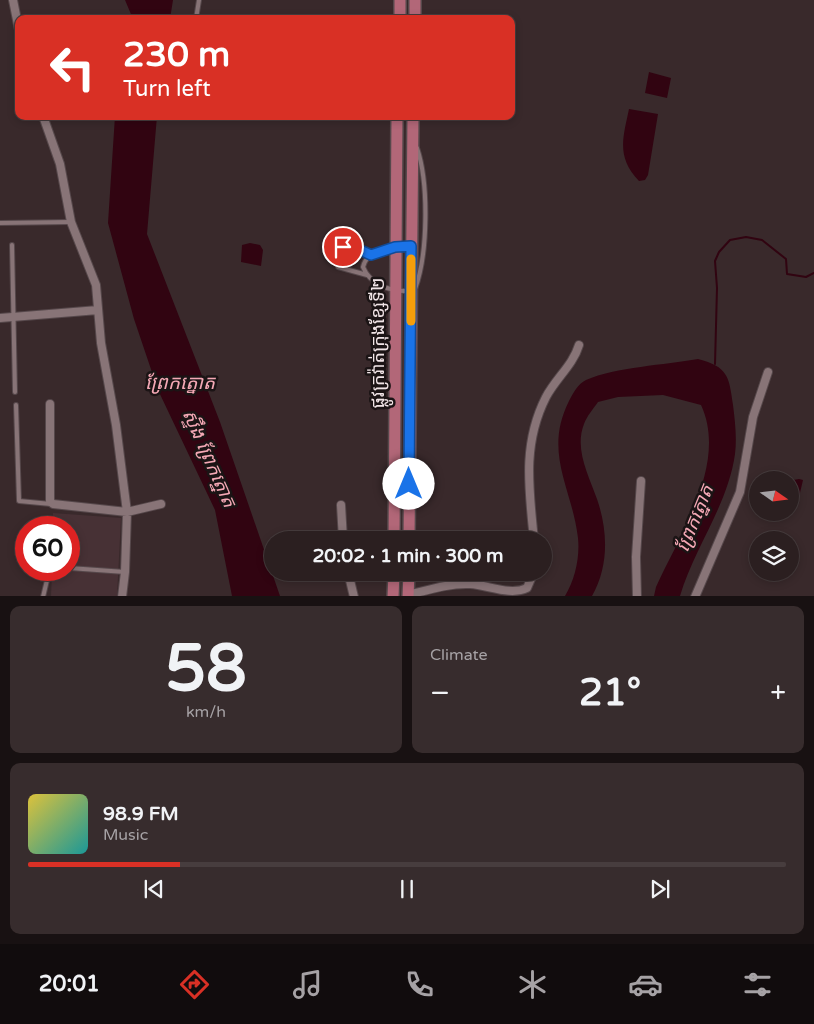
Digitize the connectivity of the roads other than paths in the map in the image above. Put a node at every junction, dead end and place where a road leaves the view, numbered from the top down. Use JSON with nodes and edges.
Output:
{"nodes":[{"id":1,"x":13,"y":0,"type":"edge"},
{"id":2,"x":199,"y":0,"type":"edge"},
{"id":3,"x":400,"y":0,"type":"edge"},
{"id":4,"x":415,"y":0,"type":"edge"},
{"id":5,"x":16,"y":15,"type":"edge"},
{"id":6,"x":197,"y":15,"type":"edge"},
{"id":7,"x":400,"y":15,"type":"edge"},
{"id":8,"x":415,"y":15,"type":"edge"},
{"id":9,"x":44,"y":120,"type":"edge"},
{"id":10,"x":397,"y":120,"type":"edge"},
{"id":11,"x":413,"y":120,"type":"edge"},
{"id":12,"x":413,"y":135,"type":"junction"},
{"id":13,"x":395,"y":212,"type":"junction"},
{"id":14,"x":412,"y":212,"type":"junction"},
{"id":15,"x":71,"y":222,"type":"junction"},
{"id":16,"x":0,"y":223,"type":"edge"},
{"id":17,"x":12,"y":245,"type":"dead end"},
{"id":18,"x":411,"y":246,"type":"junction"},
{"id":19,"x":395,"y":247,"type":"junction"},
{"id":20,"x":371,"y":255,"type":"junction"},
{"id":21,"x":368,"y":276,"type":"junction"},
{"id":22,"x":396,"y":292,"type":"junction"},
{"id":23,"x":411,"y":296,"type":"junction"},
{"id":24,"x":98,"y":310,"type":"junction"},
{"id":25,"x":13,"y":317,"type":"junction"},
{"id":26,"x":0,"y":318,"type":"edge"},
{"id":27,"x":579,"y":345,"type":"dead end"},
{"id":28,"x":768,"y":372,"type":"dead end"},
{"id":29,"x":15,"y":392,"type":"dead end"},
{"id":30,"x":50,"y":404,"type":"dead end"},
{"id":31,"x":16,"y":405,"type":"dead end"},
{"id":32,"x":395,"y":447,"type":"junction"},
{"id":33,"x":409,"y":447,"type":"junction"},
{"id":34,"x":641,"y":482,"type":"dead end"},
{"id":35,"x":53,"y":504,"type":"junction"},
{"id":36,"x":161,"y":504,"type":"dead end"},
{"id":37,"x":341,"y":505,"type":"dead end"},
{"id":38,"x":127,"y":512,"type":"junction"},
{"id":39,"x":342,"y":531,"type":"edge"},
{"id":40,"x":394,"y":531,"type":"edge"},
{"id":41,"x":409,"y":531,"type":"edge"},
{"id":42,"x":533,"y":531,"type":"edge"},
{"id":43,"x":80,"y":569,"type":"edge"},
{"id":44,"x":125,"y":572,"type":"junction"},
{"id":45,"x":47,"y":581,"type":"edge"},
{"id":46,"x":350,"y":581,"type":"edge"},
{"id":47,"x":394,"y":581,"type":"edge"},
{"id":48,"x":408,"y":581,"type":"edge"},
{"id":49,"x":530,"y":581,"type":"edge"},
{"id":50,"x":43,"y":596,"type":"edge"},
{"id":51,"x":122,"y":596,"type":"edge"},
{"id":52,"x":354,"y":596,"type":"edge"},
{"id":53,"x":393,"y":596,"type":"edge"},
{"id":54,"x":408,"y":596,"type":"edge"},
{"id":55,"x":636,"y":596,"type":"edge"},
{"id":56,"x":695,"y":596,"type":"edge"}],
"edges":[{"from":1,"to":5,"type":"street"},
{"from":2,"to":6,"type":"lane"},
{"from":3,"to":7,"type":"main road"},
{"from":4,"to":8,"type":"main road"},
{"from":9,"to":15,"type":"street"},
{"from":10,"to":13,"type":"main road","name":"ផ្លូវក្រវ៉ាត់ក្រុងខ្សែទី២"},
{"from":11,"to":12,"type":"main road","name":"ផ្លូវក្រវ៉ាត់ក្រុងខ្សែទី២"},
{"from":12,"to":14,"type":"main road","name":"ផ្លូវក្រវ៉ាត់ក្រុងខ្សែទី២"},
{"from":12,"to":23,"type":"lane"},
{"from":13,"to":14,"type":"main road"},
{"from":13,"to":19,"type":"main road","name":"ផ្លូវក្រវ៉ាត់ក្រុងខ្សែទី២"},
{"from":14,"to":18,"type":"main road","name":"ផ្លូវក្រវ៉ាត់ក្រុងខ្សែទី២"},
{"from":15,"to":16,"type":"lane"},
{"from":15,"to":24,"type":"street"},
{"from":17,"to":25,"type":"lane"},
{"from":18,"to":19,"type":"lane"},
{"from":18,"to":23,"type":"main road","name":"ផ្លូវក្រវ៉ាត់ក្រុងខ្សែទី២"},
{"from":19,"to":20,"type":"lane"},
{"from":19,"to":22,"type":"main road","name":"ផ្លូវក្រវ៉ាត់ក្រុងខ្សែទី២"},
{"from":20,"to":21,"type":"lane"},
{"from":20,"to":21,"type":"lane"},
{"from":21,"to":22,"type":"lane"},
{"from":22,"to":23,"type":"lane"},
{"from":22,"to":32,"type":"main road","name":"ផ្លូវក្រវ៉ាត់ក្រុងខ្សែទី២"},
{"from":23,"to":33,"type":"main road","name":"ផ្លូវក្រវ៉ាត់ក្រុងខ្សែទី២"},
{"from":24,"to":25,"type":"street"},
{"from":24,"to":38,"type":"street"},
{"from":25,"to":26,"type":"street"},
{"from":25,"to":29,"type":"lane"},
{"from":27,"to":42,"type":"street"},
{"from":28,"to":56,"type":"street"},
{"from":30,"to":35,"type":"street"},
{"from":31,"to":35,"type":"lane"},
{"from":32,"to":33,"type":"main road"},
{"from":32,"to":40,"type":"main road","name":"ផ្លូវក្រវ៉ាត់ក្រុងខ្សែទី២"},
{"from":33,"to":41,"type":"main road","name":"ផ្លូវក្រវ៉ាត់ក្រុងខ្សែទី២"},
{"from":34,"to":55,"type":"street"},
{"from":35,"to":38,"type":"street"},
{"from":36,"to":38,"type":"street"},
{"from":37,"to":39,"type":"street"},
{"from":38,"to":44,"type":"street"},
{"from":43,"to":44,"type":"lane"},
{"from":44,"to":51,"type":"street"},
{"from":45,"to":50,"type":"lane"},
{"from":46,"to":52,"type":"street"},
{"from":47,"to":53,"type":"main road"},
{"from":48,"to":54,"type":"main road"},
{"from":49,"to":54,"type":"street"}]}
